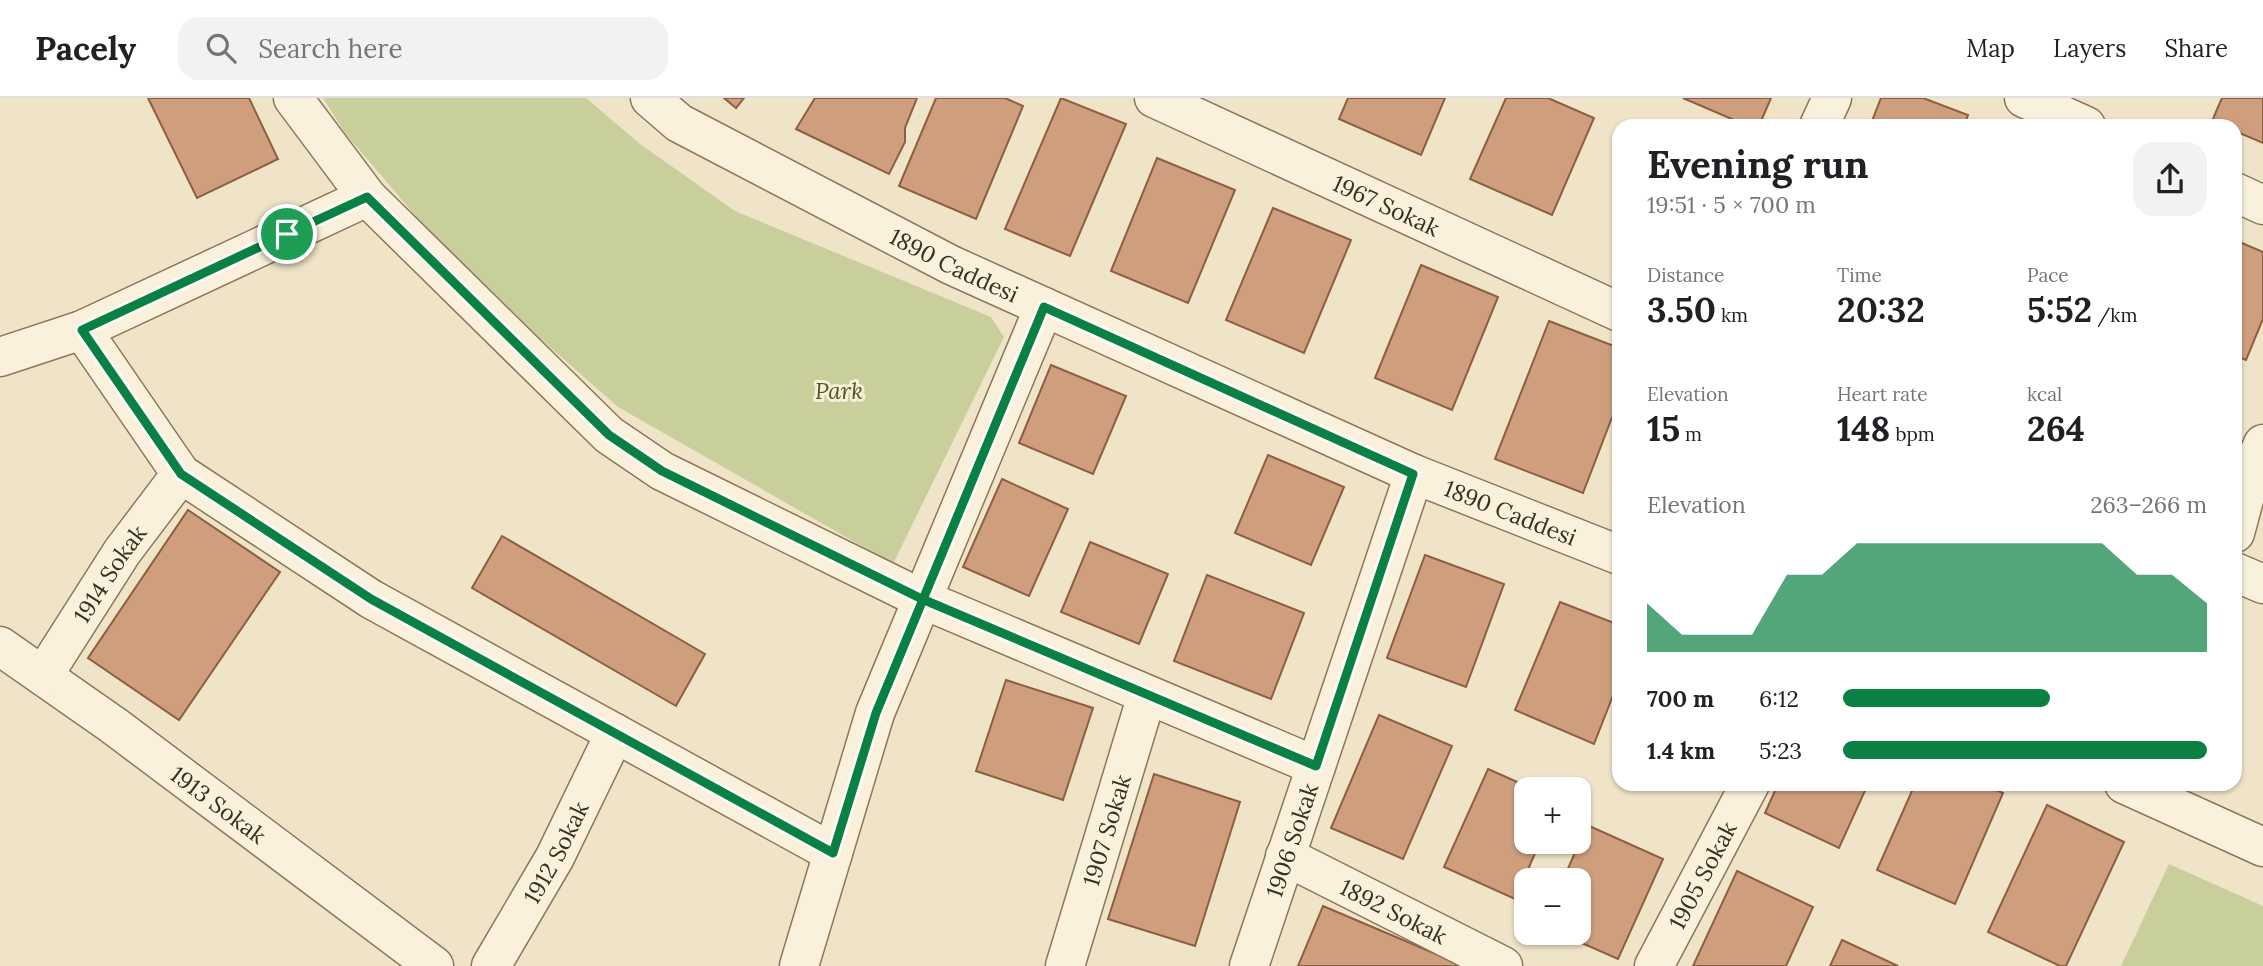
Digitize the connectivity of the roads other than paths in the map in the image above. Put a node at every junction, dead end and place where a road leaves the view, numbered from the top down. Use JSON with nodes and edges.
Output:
{"nodes":[{"id":1,"x":293,"y":98,"type":"edge"},
{"id":2,"x":650,"y":98,"type":"edge"},
{"id":3,"x":1154,"y":98,"type":"edge"},
{"id":4,"x":1832,"y":98,"type":"edge"},
{"id":5,"x":2024,"y":98,"type":"edge"},
{"id":6,"x":1822,"y":119,"type":"edge"},
{"id":7,"x":2070,"y":119,"type":"edge"},
{"id":8,"x":2242,"y":195,"type":"edge"},
{"id":9,"x":367,"y":197,"type":"junction"},
{"id":10,"x":2263,"y":205,"type":"edge"},
{"id":11,"x":1044,"y":307,"type":"junction"},
{"id":12,"x":1612,"y":309,"type":"edge"},
{"id":13,"x":82,"y":330,"type":"junction"},
{"id":14,"x":0,"y":357,"type":"edge"},
{"id":15,"x":2263,"y":444,"type":"edge"},
{"id":16,"x":181,"y":474,"type":"junction"},
{"id":17,"x":1413,"y":474,"type":"junction"},
{"id":18,"x":2242,"y":507,"type":"edge"},
{"id":19,"x":1612,"y":552,"type":"edge"},
{"id":20,"x":2242,"y":575,"type":"edge"},
{"id":21,"x":2263,"y":584,"type":"edge"},
{"id":22,"x":922,"y":599,"type":"junction"},
{"id":23,"x":0,"y":646,"type":"edge"},
{"id":24,"x":43,"y":676,"type":"junction"},
{"id":25,"x":1147,"y":695,"type":"junction"},
{"id":26,"x":615,"y":733,"type":"junction"},
{"id":27,"x":1316,"y":766,"type":"junction"},
{"id":28,"x":1746,"y":791,"type":"edge"},
{"id":29,"x":2148,"y":791,"type":"edge"},
{"id":30,"x":2263,"y":848,"type":"edge"},
{"id":31,"x":833,"y":853,"type":"junction"},
{"id":32,"x":1285,"y":856,"type":"junction"},
{"id":33,"x":434,"y":966,"type":"edge"},
{"id":34,"x":491,"y":966,"type":"edge"},
{"id":35,"x":799,"y":966,"type":"edge"},
{"id":36,"x":1065,"y":966,"type":"edge"},
{"id":37,"x":1249,"y":966,"type":"edge"},
{"id":38,"x":1503,"y":966,"type":"edge"},
{"id":39,"x":1654,"y":966,"type":"edge"}],
"edges":[{"from":1,"to":9,"type":"street"},
{"from":2,"to":11,"type":"street","name":"1890 Caddesi"},
{"from":3,"to":12,"type":"street","name":"1967 Sokak"},
{"from":4,"to":6,"type":"street"},
{"from":5,"to":7,"type":"street"},
{"from":8,"to":10,"type":"street"},
{"from":9,"to":13,"type":"street"},
{"from":9,"to":22,"type":"street"},
{"from":11,"to":17,"type":"street","name":"1890 Caddesi"},
{"from":11,"to":22,"type":"street"},
{"from":13,"to":14,"type":"street"},
{"from":13,"to":16,"type":"street"},
{"from":15,"to":18,"type":"street"},
{"from":16,"to":24,"type":"street","name":"1914 Sokak"},
{"from":16,"to":26,"type":"street"},
{"from":17,"to":19,"type":"street","name":"1890 Caddesi"},
{"from":17,"to":27,"type":"street","name":"1906 Sokak"},
{"from":20,"to":21,"type":"street"},
{"from":22,"to":25,"type":"street"},
{"from":22,"to":31,"type":"street"},
{"from":23,"to":24,"type":"street","name":"1913 Sokak"},
{"from":24,"to":33,"type":"street","name":"1913 Sokak"},
{"from":25,"to":27,"type":"street"},
{"from":25,"to":36,"type":"street","name":"1907 Sokak"},
{"from":26,"to":31,"type":"street"},
{"from":26,"to":34,"type":"street","name":"1912 Sokak"},
{"from":27,"to":32,"type":"street","name":"1906 Sokak"},
{"from":28,"to":39,"type":"street","name":"1905 Sokak"},
{"from":29,"to":30,"type":"street"},
{"from":31,"to":35,"type":"street"},
{"from":32,"to":37,"type":"street","name":"1906 Sokak"},
{"from":32,"to":38,"type":"street","name":"1892 Sokak"}]}
